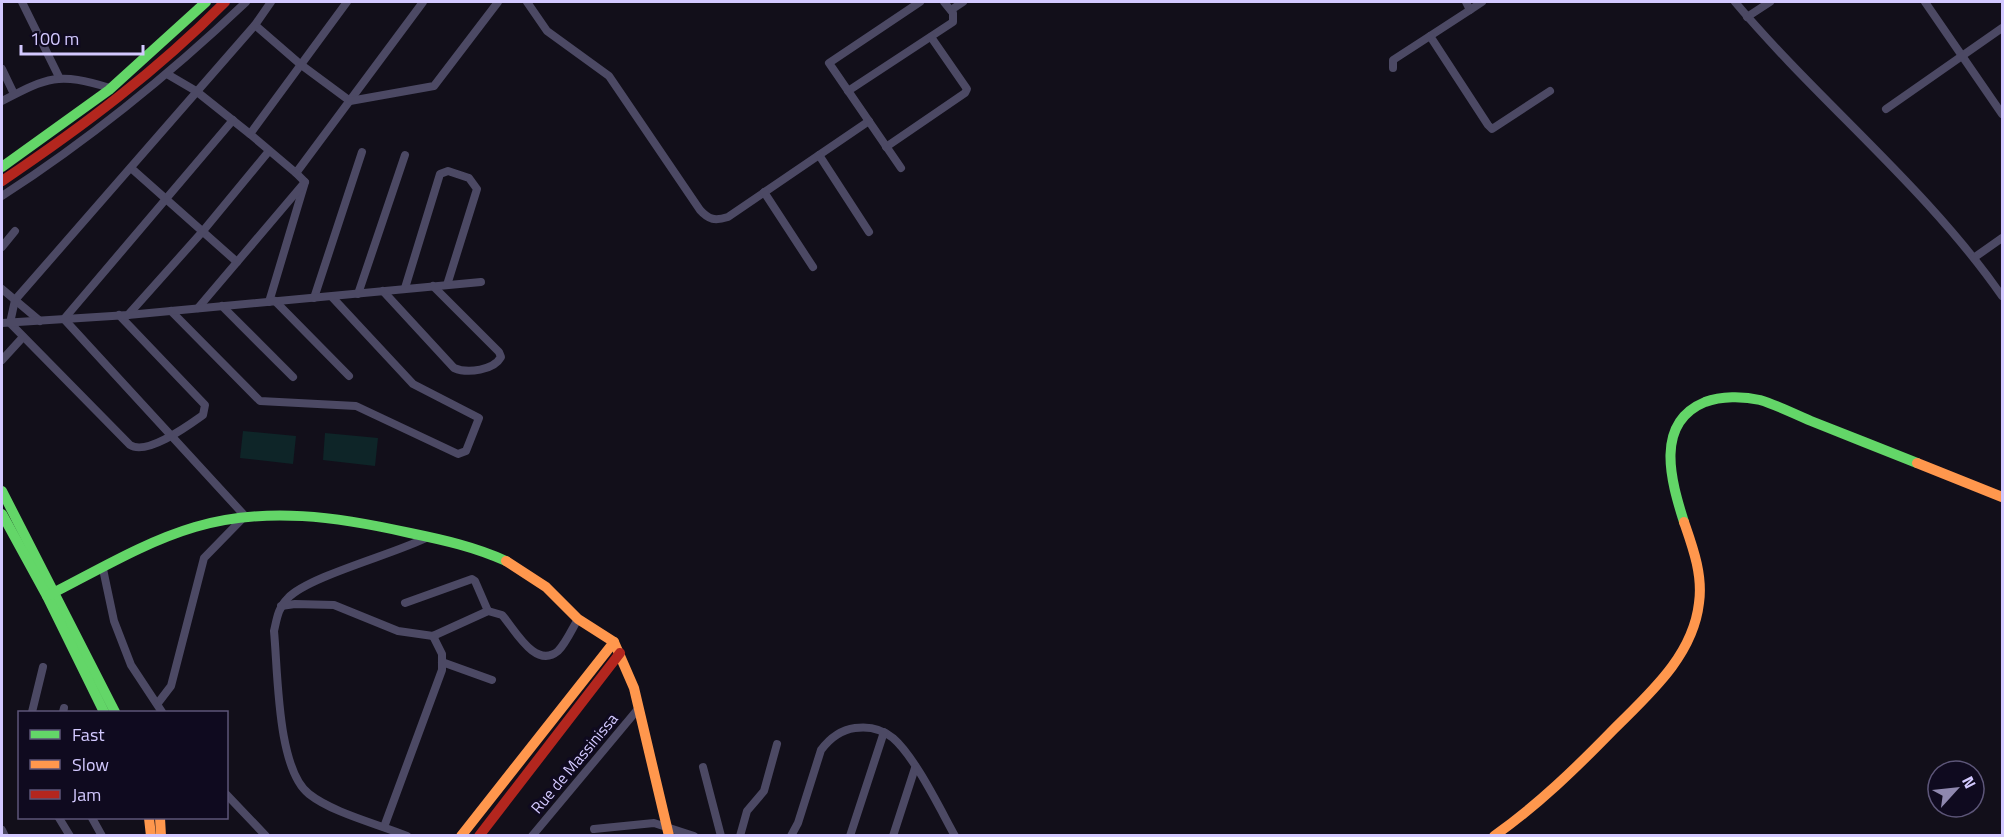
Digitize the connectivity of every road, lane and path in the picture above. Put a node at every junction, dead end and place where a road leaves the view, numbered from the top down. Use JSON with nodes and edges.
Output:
{"nodes":[{"id":1,"x":22,"y":2,"type":"edge"},
{"id":2,"x":206,"y":2,"type":"edge"},
{"id":3,"x":225,"y":2,"type":"edge"},
{"id":4,"x":246,"y":2,"type":"edge"},
{"id":5,"x":271,"y":2,"type":"edge"},
{"id":6,"x":347,"y":2,"type":"edge"},
{"id":7,"x":423,"y":2,"type":"edge"},
{"id":8,"x":498,"y":2,"type":"edge"},
{"id":9,"x":527,"y":2,"type":"edge"},
{"id":10,"x":920,"y":2,"type":"edge"},
{"id":11,"x":944,"y":2,"type":"edge"},
{"id":12,"x":963,"y":2,"type":"edge"},
{"id":13,"x":1466,"y":2,"type":"edge"},
{"id":14,"x":1482,"y":2,"type":"edge"},
{"id":15,"x":1735,"y":2,"type":"edge"},
{"id":16,"x":1770,"y":2,"type":"edge"},
{"id":17,"x":1925,"y":2,"type":"edge"},
{"id":18,"x":951,"y":10,"type":"junction"},
{"id":19,"x":1470,"y":10,"type":"junction"},
{"id":20,"x":1747,"y":17,"type":"junction"},
{"id":21,"x":255,"y":25,"type":"junction"},
{"id":22,"x":2002,"y":28,"type":"edge"},
{"id":23,"x":1430,"y":36,"type":"junction"},
{"id":24,"x":932,"y":37,"type":"junction"},
{"id":25,"x":1962,"y":56,"type":"junction"},
{"id":26,"x":300,"y":64,"type":"junction"},
{"id":27,"x":1393,"y":68,"type":"dead end"},
{"id":28,"x":2,"y":69,"type":"edge"},
{"id":29,"x":167,"y":74,"type":"junction"},
{"id":30,"x":58,"y":77,"type":"junction"},
{"id":31,"x":110,"y":88,"type":"junction"},
{"id":32,"x":196,"y":91,"type":"junction"},
{"id":33,"x":848,"y":91,"type":"junction"},
{"id":34,"x":1551,"y":91,"type":"dead end"},
{"id":35,"x":14,"y":94,"type":"junction"},
{"id":36,"x":350,"y":100,"type":"junction"},
{"id":37,"x":2,"y":101,"type":"edge"},
{"id":38,"x":1886,"y":109,"type":"dead end"},
{"id":39,"x":2002,"y":114,"type":"edge"},
{"id":40,"x":233,"y":120,"type":"junction"},
{"id":41,"x":869,"y":121,"type":"junction"},
{"id":42,"x":250,"y":134,"type":"junction"},
{"id":43,"x":886,"y":147,"type":"junction"},
{"id":44,"x":269,"y":151,"type":"junction"},
{"id":45,"x":362,"y":152,"type":"dead end"},
{"id":46,"x":405,"y":155,"type":"dead end"},
{"id":47,"x":819,"y":155,"type":"junction"},
{"id":48,"x":2,"y":167,"type":"edge"},
{"id":49,"x":131,"y":168,"type":"junction"},
{"id":50,"x":901,"y":168,"type":"dead end"},
{"id":51,"x":296,"y":173,"type":"junction"},
{"id":52,"x":2,"y":181,"type":"edge"},
{"id":53,"x":305,"y":182,"type":"junction"},
{"id":54,"x":764,"y":192,"type":"junction"},
{"id":55,"x":2,"y":196,"type":"edge"},
{"id":56,"x":166,"y":200,"type":"junction"},
{"id":57,"x":15,"y":231,"type":"dead end"},
{"id":58,"x":203,"y":231,"type":"junction"},
{"id":59,"x":869,"y":232,"type":"dead end"},
{"id":60,"x":2002,"y":238,"type":"edge"},
{"id":61,"x":2,"y":248,"type":"edge"},
{"id":62,"x":1975,"y":257,"type":"junction"},
{"id":63,"x":237,"y":262,"type":"junction"},
{"id":64,"x":813,"y":267,"type":"dead end"},
{"id":65,"x":481,"y":282,"type":"dead end"},
{"id":66,"x":447,"y":285,"type":"junction"},
{"id":67,"x":433,"y":286,"type":"junction"},
{"id":68,"x":405,"y":288,"type":"junction"},
{"id":69,"x":2,"y":289,"type":"edge"},
{"id":70,"x":383,"y":291,"type":"junction"},
{"id":71,"x":358,"y":294,"type":"junction"},
{"id":72,"x":2002,"y":296,"type":"edge"},
{"id":73,"x":332,"y":297,"type":"junction"},
{"id":74,"x":314,"y":298,"type":"junction"},
{"id":75,"x":15,"y":300,"type":"junction"},
{"id":76,"x":272,"y":301,"type":"junction"},
{"id":77,"x":222,"y":306,"type":"junction"},
{"id":78,"x":198,"y":308,"type":"junction"},
{"id":79,"x":171,"y":311,"type":"junction"},
{"id":80,"x":123,"y":315,"type":"junction"},
{"id":81,"x":64,"y":319,"type":"junction"},
{"id":82,"x":40,"y":321,"type":"junction"},
{"id":83,"x":6,"y":323,"type":"edge"},
{"id":84,"x":23,"y":337,"type":"junction"},
{"id":85,"x":2,"y":360,"type":"edge"},
{"id":86,"x":349,"y":376,"type":"dead end"},
{"id":87,"x":293,"y":377,"type":"dead end"},
{"id":88,"x":172,"y":436,"type":"junction"},
{"id":89,"x":2,"y":491,"type":"edge"},
{"id":90,"x":2002,"y":496,"type":"edge"},
{"id":91,"x":2,"y":514,"type":"edge"},
{"id":92,"x":245,"y":516,"type":"junction"},
{"id":93,"x":402,"y":531,"type":"junction"},
{"id":94,"x":428,"y":537,"type":"junction"},
{"id":95,"x":408,"y":547,"type":"junction"},
{"id":96,"x":103,"y":569,"type":"junction"},
{"id":97,"x":51,"y":595,"type":"junction"},
{"id":98,"x":405,"y":603,"type":"dead end"},
{"id":99,"x":281,"y":606,"type":"junction"},
{"id":100,"x":488,"y":611,"type":"junction"},
{"id":101,"x":578,"y":619,"type":"junction"},
{"id":102,"x":433,"y":636,"type":"junction"},
{"id":103,"x":614,"y":642,"type":"junction"},
{"id":104,"x":620,"y":653,"type":"junction"},
{"id":105,"x":442,"y":663,"type":"junction"},
{"id":106,"x":43,"y":667,"type":"dead end"},
{"id":107,"x":492,"y":680,"type":"dead end"},
{"id":108,"x":158,"y":704,"type":"junction"},
{"id":109,"x":638,"y":709,"type":"junction"},
{"id":110,"x":32,"y":711,"type":"edge"},
{"id":111,"x":104,"y":711,"type":"edge"},
{"id":112,"x":114,"y":711,"type":"edge"},
{"id":113,"x":162,"y":711,"type":"edge"},
{"id":114,"x":884,"y":732,"type":"junction"},
{"id":115,"x":777,"y":744,"type":"dead end"},
{"id":116,"x":704,"y":767,"type":"dead end"},
{"id":117,"x":915,"y":768,"type":"junction"},
{"id":118,"x":228,"y":796,"type":"edge"},
{"id":119,"x":60,"y":819,"type":"edge"},
{"id":120,"x":93,"y":819,"type":"edge"},
{"id":121,"x":149,"y":819,"type":"edge"},
{"id":122,"x":160,"y":819,"type":"edge"},
{"id":123,"x":384,"y":827,"type":"junction"},
{"id":124,"x":2,"y":830,"type":"edge"},
{"id":125,"x":594,"y":830,"type":"dead end"},
{"id":126,"x":668,"y":831,"type":"edge"},
{"id":127,"x":5,"y":836,"type":"edge"},
{"id":128,"x":70,"y":836,"type":"edge"},
{"id":129,"x":102,"y":836,"type":"edge"},
{"id":130,"x":151,"y":836,"type":"edge"},
{"id":131,"x":161,"y":836,"type":"edge"},
{"id":132,"x":266,"y":836,"type":"edge"},
{"id":133,"x":407,"y":836,"type":"edge"},
{"id":134,"x":461,"y":836,"type":"edge"},
{"id":135,"x":478,"y":836,"type":"edge"},
{"id":136,"x":531,"y":836,"type":"edge"},
{"id":137,"x":694,"y":836,"type":"edge"},
{"id":138,"x":721,"y":836,"type":"edge"},
{"id":139,"x":740,"y":836,"type":"edge"},
{"id":140,"x":791,"y":836,"type":"edge"},
{"id":141,"x":850,"y":836,"type":"edge"},
{"id":142,"x":893,"y":836,"type":"edge"},
{"id":143,"x":955,"y":836,"type":"edge"},
{"id":144,"x":1494,"y":836,"type":"edge"}],
"edges":[{"from":1,"to":30,"type":"street"},
{"from":2,"to":31,"type":"main road"},
{"from":3,"to":52,"type":"main road"},
{"from":4,"to":29,"type":"street"},
{"from":5,"to":21,"type":"street"},
{"from":6,"to":26,"type":"street"},
{"from":7,"to":36,"type":"street"},
{"from":8,"to":36,"type":"street"},
{"from":9,"to":54,"type":"street"},
{"from":10,"to":33,"type":"street"},
{"from":11,"to":18,"type":"street"},
{"from":12,"to":18,"type":"street"},
{"from":13,"to":19,"type":"street"},
{"from":14,"to":19,"type":"street"},
{"from":15,"to":20,"type":"street"},
{"from":16,"to":20,"type":"street"},
{"from":17,"to":25,"type":"street"},
{"from":18,"to":24,"type":"street"},
{"from":19,"to":23,"type":"street"},
{"from":20,"to":62,"type":"street"},
{"from":21,"to":26,"type":"street"},
{"from":21,"to":32,"type":"street"},
{"from":22,"to":25,"type":"street"},
{"from":23,"to":27,"type":"street"},
{"from":23,"to":34,"type":"street"},
{"from":24,"to":33,"type":"street"},
{"from":24,"to":43,"type":"street"},
{"from":25,"to":38,"type":"street"},
{"from":25,"to":39,"type":"street"},
{"from":26,"to":36,"type":"street"},
{"from":26,"to":42,"type":"street"},
{"from":28,"to":35,"type":"street"},
{"from":29,"to":32,"type":"street"},
{"from":29,"to":55,"type":"street"},
{"from":30,"to":31,"type":"street"},
{"from":30,"to":35,"type":"street"},
{"from":31,"to":48,"type":"main road"},
{"from":32,"to":40,"type":"street"},
{"from":32,"to":49,"type":"street"},
{"from":33,"to":41,"type":"street"},
{"from":35,"to":37,"type":"street"},
{"from":36,"to":51,"type":"street"},
{"from":40,"to":42,"type":"street"},
{"from":40,"to":56,"type":"street"},
{"from":41,"to":43,"type":"street"},
{"from":41,"to":47,"type":"street"},
{"from":42,"to":44,"type":"street"},
{"from":43,"to":50,"type":"street"},
{"from":44,"to":51,"type":"street"},
{"from":44,"to":58,"type":"street"},
{"from":45,"to":74,"type":"street"},
{"from":46,"to":71,"type":"street"},
{"from":47,"to":54,"type":"street"},
{"from":47,"to":59,"type":"street"},
{"from":49,"to":56,"type":"street"},
{"from":49,"to":75,"type":"street"},
{"from":51,"to":53,"type":"street"},
{"from":53,"to":63,"type":"street"},
{"from":53,"to":76,"type":"street"},
{"from":54,"to":64,"type":"street"},
{"from":56,"to":58,"type":"street"},
{"from":56,"to":81,"type":"street"},
{"from":57,"to":61,"type":"street"},
{"from":58,"to":63,"type":"street"},
{"from":58,"to":80,"type":"street"},
{"from":60,"to":62,"type":"street"},
{"from":62,"to":72,"type":"street"},
{"from":63,"to":78,"type":"street"},
{"from":65,"to":66,"type":"street"},
{"from":66,"to":67,"type":"street"},
{"from":66,"to":68,"type":"street"},
{"from":67,"to":68,"type":"street"},
{"from":67,"to":70,"type":"street"},
{"from":68,"to":70,"type":"street"},
{"from":69,"to":75,"type":"street"},
{"from":70,"to":71,"type":"street"},
{"from":71,"to":73,"type":"street"},
{"from":73,"to":74,"type":"street"},
{"from":73,"to":79,"type":"street"},
{"from":74,"to":76,"type":"street"},
{"from":75,"to":82,"type":"street"},
{"from":75,"to":83,"type":"street"},
{"from":76,"to":77,"type":"street"},
{"from":76,"to":86,"type":"street"},
{"from":77,"to":78,"type":"street"},
{"from":77,"to":87,"type":"street"},
{"from":78,"to":79,"type":"street"},
{"from":79,"to":80,"type":"street"},
{"from":80,"to":81,"type":"street"},
{"from":80,"to":88,"type":"street"},
{"from":81,"to":82,"type":"street"},
{"from":81,"to":88,"type":"street"},
{"from":82,"to":83,"type":"street"},
{"from":83,"to":84,"type":"street"},
{"from":84,"to":85,"type":"street"},
{"from":84,"to":88,"type":"street"},
{"from":88,"to":92,"type":"street"},
{"from":89,"to":97,"type":"main road"},
{"from":90,"to":144,"type":"main road"},
{"from":91,"to":97,"type":"main road"},
{"from":92,"to":93,"type":"main road"},
{"from":92,"to":96,"type":"main road"},
{"from":92,"to":108,"type":"street"},
{"from":93,"to":94,"type":"main road"},
{"from":93,"to":95,"type":"street"},
{"from":94,"to":95,"type":"street"},
{"from":94,"to":101,"type":"main road"},
{"from":95,"to":99,"type":"street"},
{"from":96,"to":97,"type":"main road"},
{"from":96,"to":108,"type":"street"},
{"from":97,"to":111,"type":"main road"},
{"from":97,"to":112,"type":"main road"},
{"from":98,"to":100,"type":"street"},
{"from":99,"to":102,"type":"street"},
{"from":99,"to":123,"type":"street"},
{"from":100,"to":101,"type":"street"},
{"from":100,"to":102,"type":"street"},
{"from":101,"to":103,"type":"main road"},
{"from":102,"to":105,"type":"street"},
{"from":103,"to":104,"type":"main road"},
{"from":103,"to":134,"type":"main road"},
{"from":104,"to":109,"type":"main road"},
{"from":104,"to":135,"type":"main road"},
{"from":105,"to":107,"type":"street"},
{"from":105,"to":123,"type":"street"},
{"from":106,"to":110,"type":"street"},
{"from":108,"to":113,"type":"street"},
{"from":109,"to":126,"type":"main road"},
{"from":109,"to":136,"type":"street","name":"Rue de Massinissa"},
{"from":114,"to":117,"type":"street"},
{"from":114,"to":140,"type":"street"},
{"from":114,"to":141,"type":"street"},
{"from":115,"to":139,"type":"street"},
{"from":116,"to":138,"type":"street"},
{"from":117,"to":142,"type":"street"},
{"from":117,"to":143,"type":"street"},
{"from":118,"to":132,"type":"street"},
{"from":119,"to":128,"type":"street"},
{"from":120,"to":129,"type":"street"},
{"from":121,"to":130,"type":"main road"},
{"from":122,"to":131,"type":"main road"},
{"from":123,"to":133,"type":"street"},
{"from":124,"to":127,"type":"street"},
{"from":125,"to":126,"type":"street"},
{"from":126,"to":137,"type":"street"}]}
